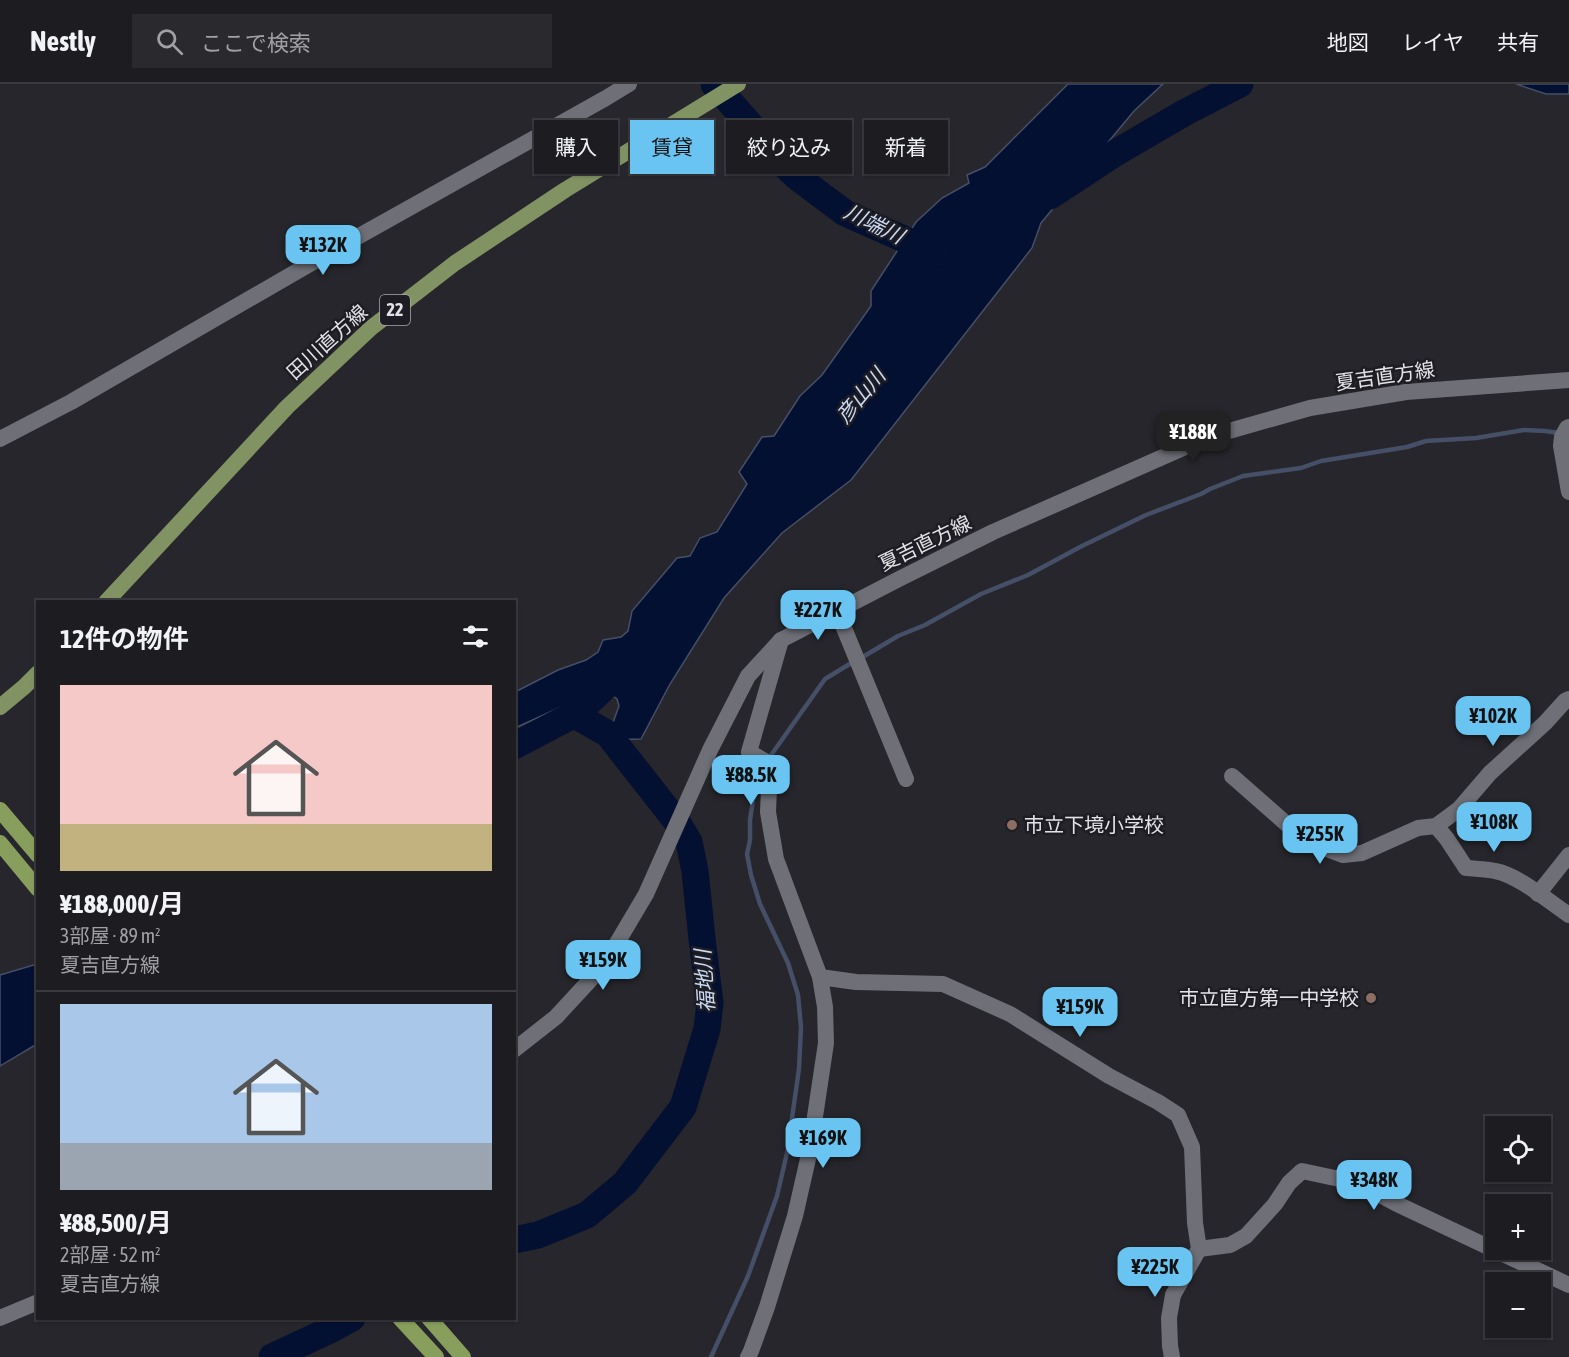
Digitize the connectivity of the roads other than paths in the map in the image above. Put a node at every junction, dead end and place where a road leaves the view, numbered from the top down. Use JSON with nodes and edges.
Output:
{"nodes":[{"id":1,"x":629,"y":84,"type":"edge"},
{"id":2,"x":738,"y":84,"type":"edge"},
{"id":3,"x":1569,"y":380,"type":"edge"},
{"id":4,"x":1569,"y":427,"type":"edge"},
{"id":5,"x":0,"y":439,"type":"edge"},
{"id":6,"x":1569,"y":492,"type":"edge"},
{"id":7,"x":108,"y":600,"type":"edge"},
{"id":8,"x":837,"y":610,"type":"junction"},
{"id":9,"x":782,"y":640,"type":"junction"},
{"id":10,"x":36,"y":675,"type":"edge"},
{"id":11,"x":1569,"y":699,"type":"edge"},
{"id":12,"x":0,"y":707,"type":"edge"},
{"id":13,"x":1232,"y":776,"type":"dead end"},
{"id":14,"x":906,"y":779,"type":"dead end"},
{"id":15,"x":0,"y":810,"type":"edge"},
{"id":16,"x":1436,"y":826,"type":"junction"},
{"id":17,"x":0,"y":843,"type":"edge"},
{"id":18,"x":36,"y":853,"type":"edge"},
{"id":19,"x":1569,"y":855,"type":"edge"},
{"id":20,"x":36,"y":887,"type":"edge"},
{"id":21,"x":1538,"y":894,"type":"junction"},
{"id":22,"x":1569,"y":915,"type":"edge"},
{"id":23,"x":820,"y":977,"type":"junction"},
{"id":24,"x":516,"y":1048,"type":"edge"},
{"id":25,"x":1199,"y":1250,"type":"junction"},
{"id":26,"x":1569,"y":1284,"type":"edge"},
{"id":27,"x":36,"y":1303,"type":"edge"},
{"id":28,"x":0,"y":1318,"type":"edge"},
{"id":29,"x":402,"y":1320,"type":"edge"},
{"id":30,"x":431,"y":1321,"type":"edge"},
{"id":31,"x":436,"y":1357,"type":"edge"},
{"id":32,"x":463,"y":1357,"type":"edge"},
{"id":33,"x":748,"y":1357,"type":"edge"},
{"id":34,"x":1172,"y":1357,"type":"edge"}],
"edges":[{"from":1,"to":5,"type":"street"},
{"from":2,"to":7,"type":"main road","name":"田川直方線","number":"22"},
{"from":3,"to":8,"type":"street","name":"夏吉直方線"},
{"from":4,"to":6,"type":"street"},
{"from":8,"to":9,"type":"street","name":"夏吉直方線"},
{"from":8,"to":14,"type":"street"},
{"from":9,"to":23,"type":"street"},
{"from":9,"to":24,"type":"street","name":"夏吉直方線"},
{"from":10,"to":12,"type":"main road"},
{"from":11,"to":16,"type":"street"},
{"from":13,"to":16,"type":"street"},
{"from":15,"to":18,"type":"highway"},
{"from":16,"to":21,"type":"street"},
{"from":17,"to":20,"type":"highway"},
{"from":19,"to":21,"type":"street"},
{"from":21,"to":22,"type":"street"},
{"from":23,"to":25,"type":"street"},
{"from":23,"to":33,"type":"street"},
{"from":25,"to":26,"type":"street"},
{"from":25,"to":34,"type":"street"},
{"from":27,"to":28,"type":"street"},
{"from":29,"to":31,"type":"highway"},
{"from":30,"to":32,"type":"highway"}]}
